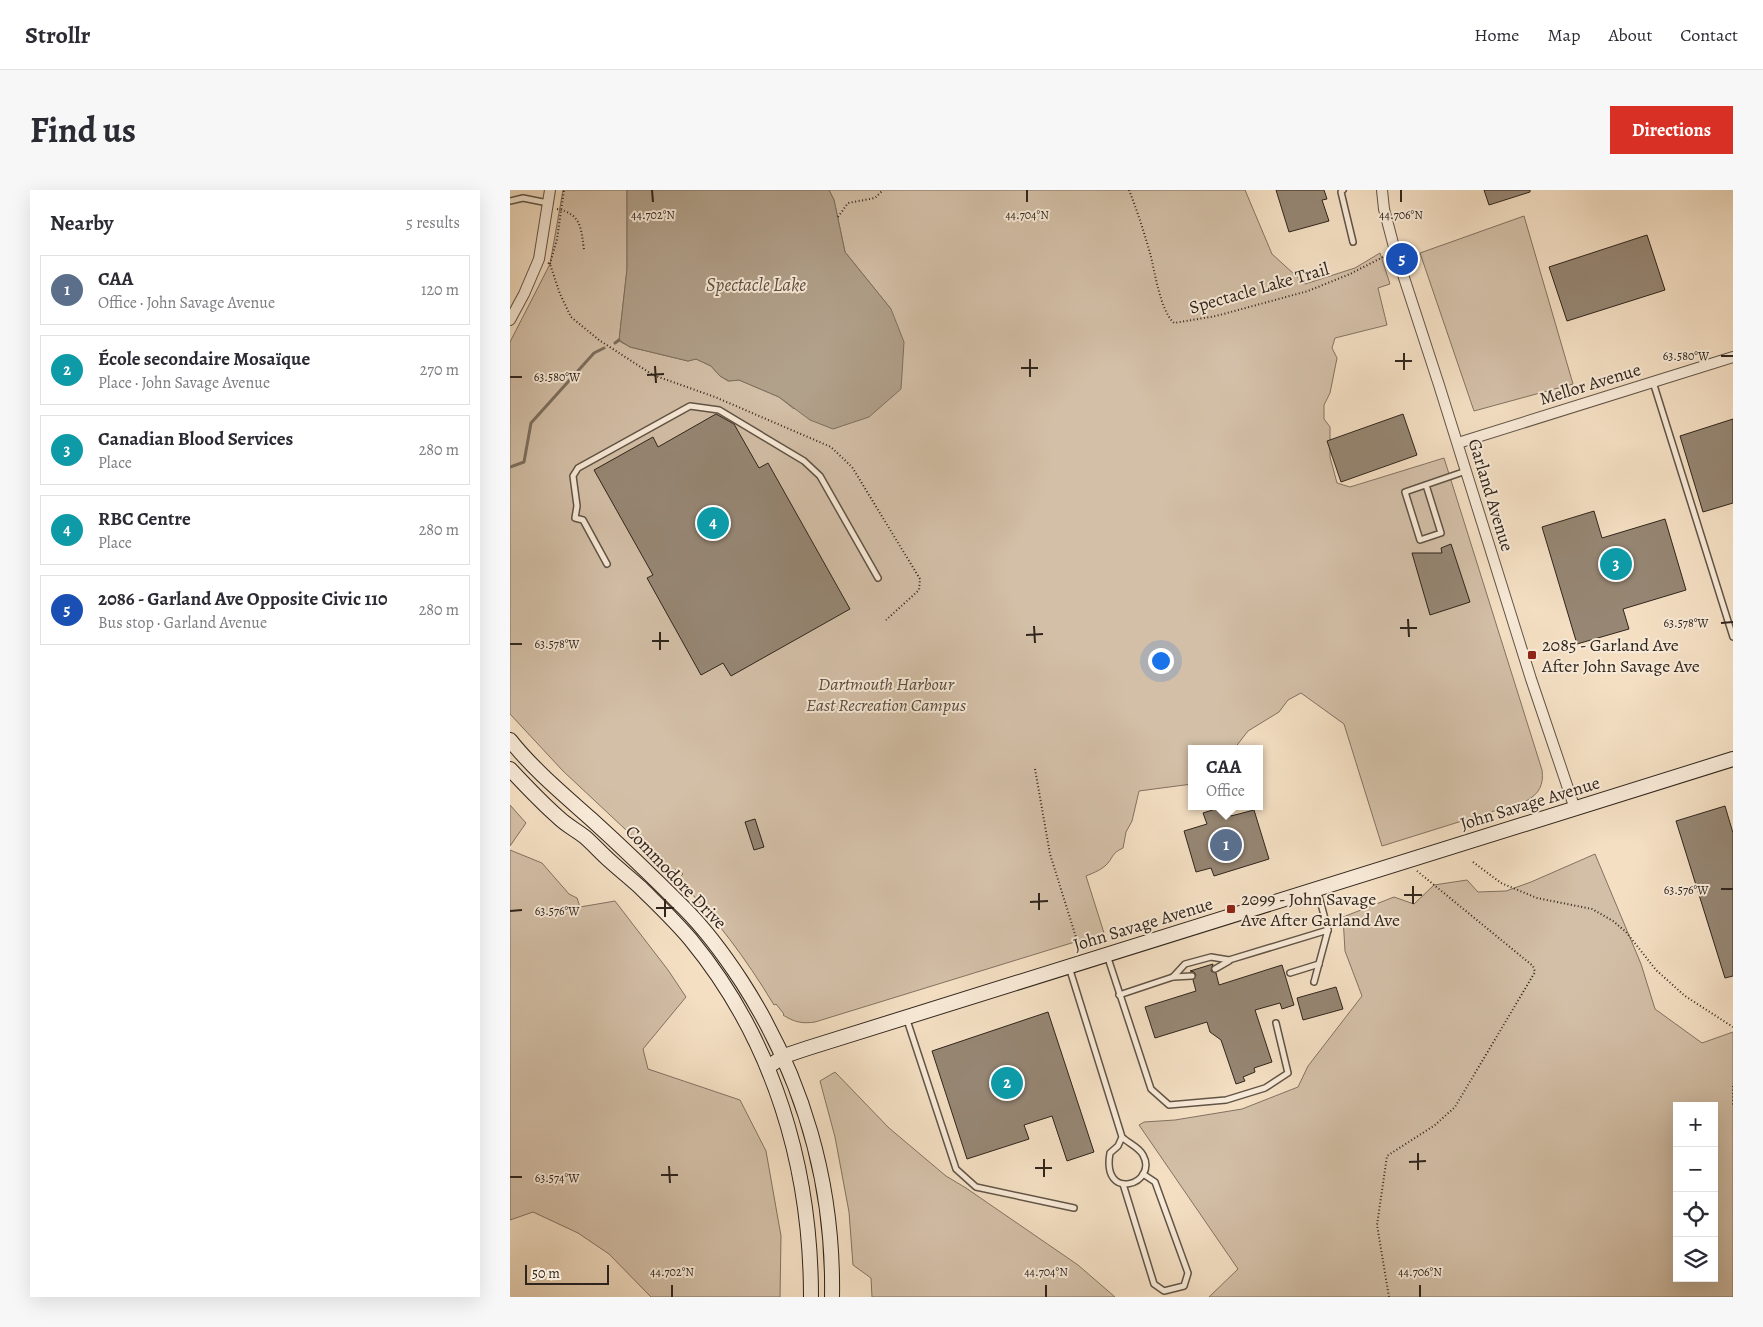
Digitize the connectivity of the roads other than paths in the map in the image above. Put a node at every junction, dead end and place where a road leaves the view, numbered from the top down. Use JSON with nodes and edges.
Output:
{"nodes":[{"id":1,"x":550,"y":190,"type":"edge"},
{"id":2,"x":1343,"y":190,"type":"edge"},
{"id":3,"x":1382,"y":190,"type":"edge"},
{"id":4,"x":510,"y":201,"type":"edge"},
{"id":5,"x":548,"y":206,"type":"junction"},
{"id":6,"x":1353,"y":242,"type":"dead end"},
{"id":7,"x":510,"y":320,"type":"edge"},
{"id":8,"x":1733,"y":357,"type":"edge"},
{"id":9,"x":1652,"y":382,"type":"junction"},
{"id":10,"x":1458,"y":443,"type":"junction"},
{"id":11,"x":1466,"y":471,"type":"junction"},
{"id":12,"x":1426,"y":485,"type":"junction"},
{"id":13,"x":607,"y":564,"type":"dead end"},
{"id":14,"x":878,"y":578,"type":"dead end"},
{"id":15,"x":1733,"y":637,"type":"edge"},
{"id":16,"x":510,"y":740,"type":"edge"},
{"id":17,"x":1733,"y":759,"type":"edge"},
{"id":18,"x":510,"y":769,"type":"edge"},
{"id":19,"x":1575,"y":809,"type":"junction"},
{"id":20,"x":642,"y":868,"type":"junction"},
{"id":21,"x":630,"y":878,"type":"junction"},
{"id":22,"x":1317,"y":889,"type":"junction"},
{"id":23,"x":1328,"y":930,"type":"junction"},
{"id":24,"x":1107,"y":955,"type":"junction"},
{"id":25,"x":1229,"y":960,"type":"junction"},
{"id":26,"x":1319,"y":964,"type":"junction"},
{"id":27,"x":1069,"y":966,"type":"junction"},
{"id":28,"x":1215,"y":969,"type":"dead end"},
{"id":29,"x":1290,"y":973,"type":"dead end"},
{"id":30,"x":1192,"y":976,"type":"dead end"},
{"id":31,"x":1173,"y":978,"type":"junction"},
{"id":32,"x":1314,"y":982,"type":"dead end"},
{"id":33,"x":1119,"y":995,"type":"junction"},
{"id":34,"x":906,"y":1017,"type":"junction"},
{"id":35,"x":1276,"y":1023,"type":"dead end"},
{"id":36,"x":784,"y":1056,"type":"junction"},
{"id":37,"x":768,"y":1067,"type":"junction"},
{"id":38,"x":1122,"y":1137,"type":"junction"},
{"id":39,"x":1143,"y":1174,"type":"junction"},
{"id":40,"x":1122,"y":1184,"type":"junction"},
{"id":41,"x":1074,"y":1208,"type":"dead end"},
{"id":42,"x":811,"y":1297,"type":"edge"},
{"id":43,"x":832,"y":1297,"type":"edge"}],
"edges":[{"from":1,"to":5,"type":"street"},
{"from":2,"to":6,"type":"lane"},
{"from":3,"to":10,"type":"street","name":"Garland Avenue"},
{"from":4,"to":5,"type":"lane"},
{"from":5,"to":7,"type":"street"},
{"from":8,"to":9,"type":"street","name":"Mellor Avenue"},
{"from":9,"to":10,"type":"street","name":"Mellor Avenue"},
{"from":9,"to":15,"type":"lane"},
{"from":10,"to":11,"type":"street","name":"Garland Avenue"},
{"from":11,"to":12,"type":"lane"},
{"from":11,"to":19,"type":"street","name":"Garland Avenue"},
{"from":12,"to":12,"type":"lane"},
{"from":13,"to":14,"type":"lane"},
{"from":16,"to":20,"type":"main road","name":"Commodore Drive"},
{"from":17,"to":19,"type":"main road","name":"John Savage Avenue"},
{"from":18,"to":21,"type":"main road","name":"Commodore Drive"},
{"from":19,"to":22,"type":"main road","name":"John Savage Avenue"},
{"from":20,"to":21,"type":"lane"},
{"from":20,"to":36,"type":"main road","name":"Commodore Drive"},
{"from":21,"to":37,"type":"main road","name":"Commodore Drive"},
{"from":22,"to":23,"type":"lane"},
{"from":22,"to":24,"type":"main road","name":"John Savage Avenue"},
{"from":23,"to":25,"type":"lane"},
{"from":23,"to":26,"type":"lane"},
{"from":24,"to":27,"type":"main road","name":"John Savage Avenue"},
{"from":24,"to":33,"type":"lane"},
{"from":25,"to":28,"type":"lane"},
{"from":25,"to":31,"type":"lane"},
{"from":26,"to":29,"type":"lane"},
{"from":26,"to":32,"type":"lane"},
{"from":27,"to":34,"type":"main road","name":"John Savage Avenue"},
{"from":27,"to":38,"type":"lane"},
{"from":30,"to":31,"type":"lane"},
{"from":31,"to":33,"type":"lane"},
{"from":33,"to":35,"type":"lane"},
{"from":34,"to":36,"type":"main road","name":"John Savage Avenue"},
{"from":34,"to":41,"type":"lane"},
{"from":36,"to":37,"type":"main road","name":"John Savage Avenue"},
{"from":36,"to":43,"type":"main road","name":"Commodore Drive"},
{"from":37,"to":42,"type":"main road","name":"Commodore Drive"},
{"from":38,"to":39,"type":"lane"},
{"from":38,"to":40,"type":"lane"},
{"from":39,"to":40,"type":"lane"},
{"from":39,"to":40,"type":"lane"}]}
